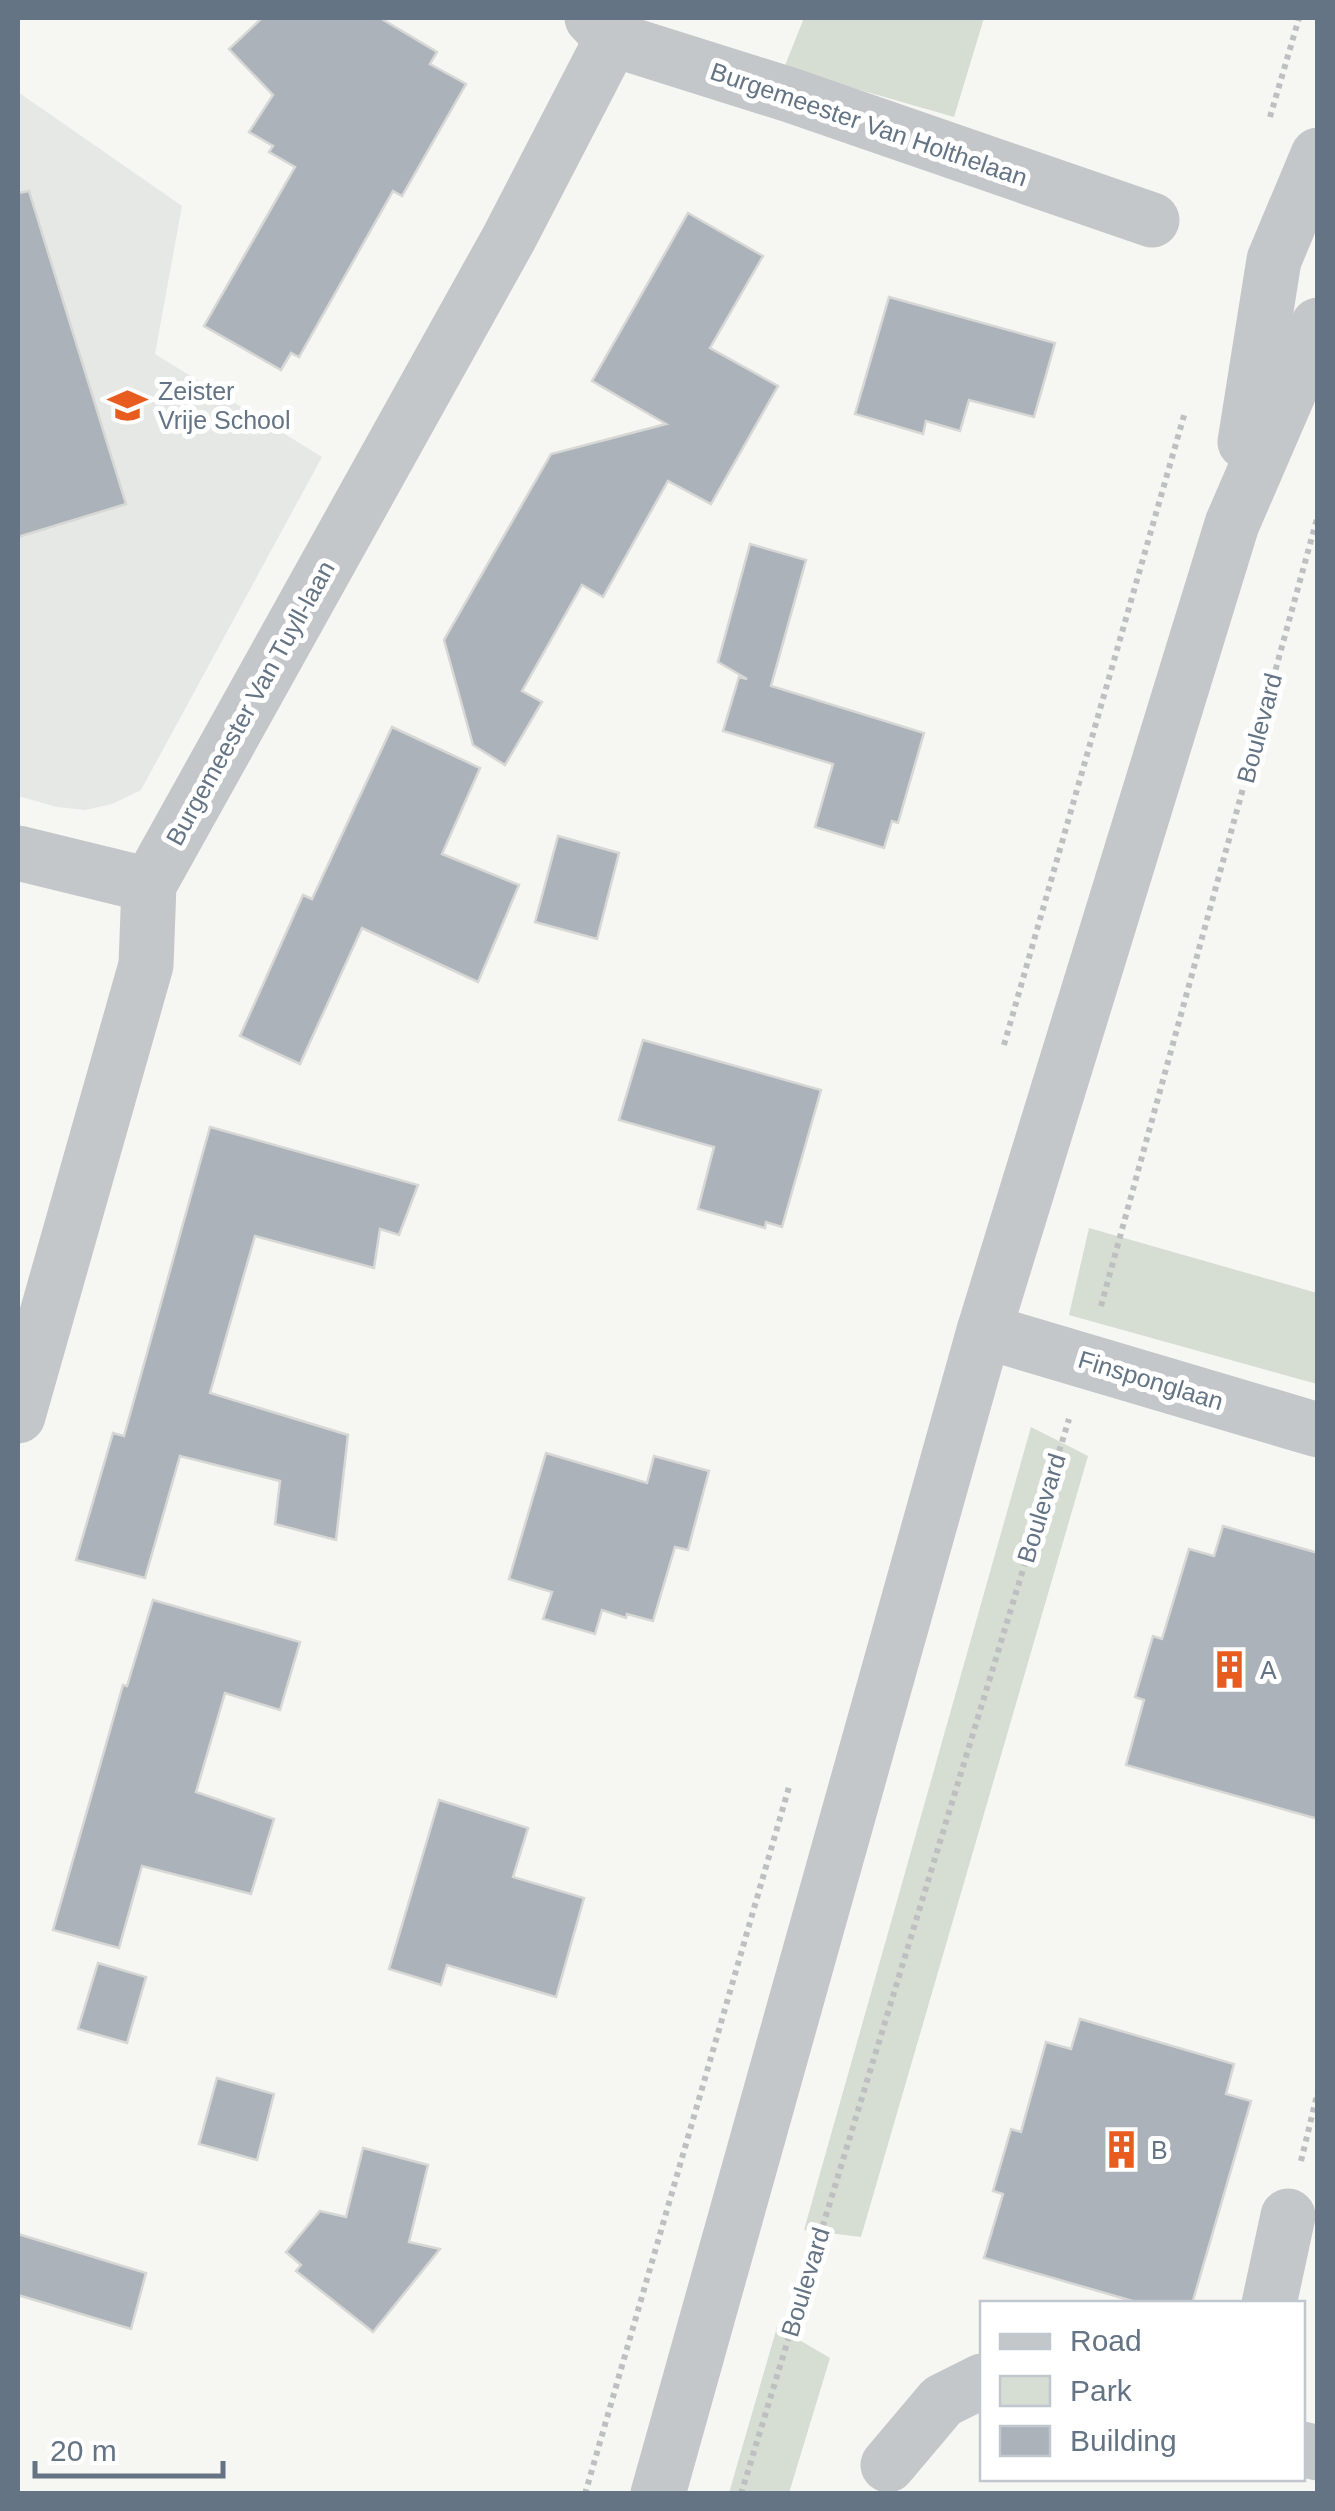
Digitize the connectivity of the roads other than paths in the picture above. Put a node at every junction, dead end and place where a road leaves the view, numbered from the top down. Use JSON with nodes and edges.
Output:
{"nodes":[{"id":1,"x":602,"y":28,"type":"edge"},
{"id":2,"x":1318,"y":156,"type":"edge"},
{"id":3,"x":1152,"y":220,"type":"dead end"},
{"id":4,"x":1318,"y":326,"type":"edge"},
{"id":5,"x":1232,"y":524,"type":"junction"},
{"id":6,"x":18,"y":853,"type":"edge"},
{"id":7,"x":150,"y":885,"type":"junction"},
{"id":8,"x":984,"y":1330,"type":"junction"},
{"id":9,"x":18,"y":1416,"type":"edge"},
{"id":10,"x":1318,"y":1430,"type":"edge"},
{"id":11,"x":1288,"y":2216,"type":"road end"},
{"id":12,"x":1270,"y":2301,"type":"edge"},
{"id":13,"x":980,"y":2383,"type":"edge"},
{"id":14,"x":888,"y":2465,"type":"dead end"},
{"id":15,"x":658,"y":2494,"type":"edge"}],
"edges":[{"from":1,"to":3,"type":"street","name":"Burgemeester Van Holthelaan"},
{"from":1,"to":7,"type":"street","name":"Burgemeester Van Tuyll-laan"},
{"from":2,"to":5,"type":"street"},
{"from":4,"to":5,"type":"street"},
{"from":5,"to":8,"type":"street"},
{"from":6,"to":7,"type":"street"},
{"from":7,"to":9,"type":"street","name":"Burgemeester Van Tuyll-laan"},
{"from":8,"to":10,"type":"street","name":"Finsponglaan"},
{"from":8,"to":15,"type":"street"},
{"from":11,"to":12,"type":"street"},
{"from":13,"to":14,"type":"street"}]}
